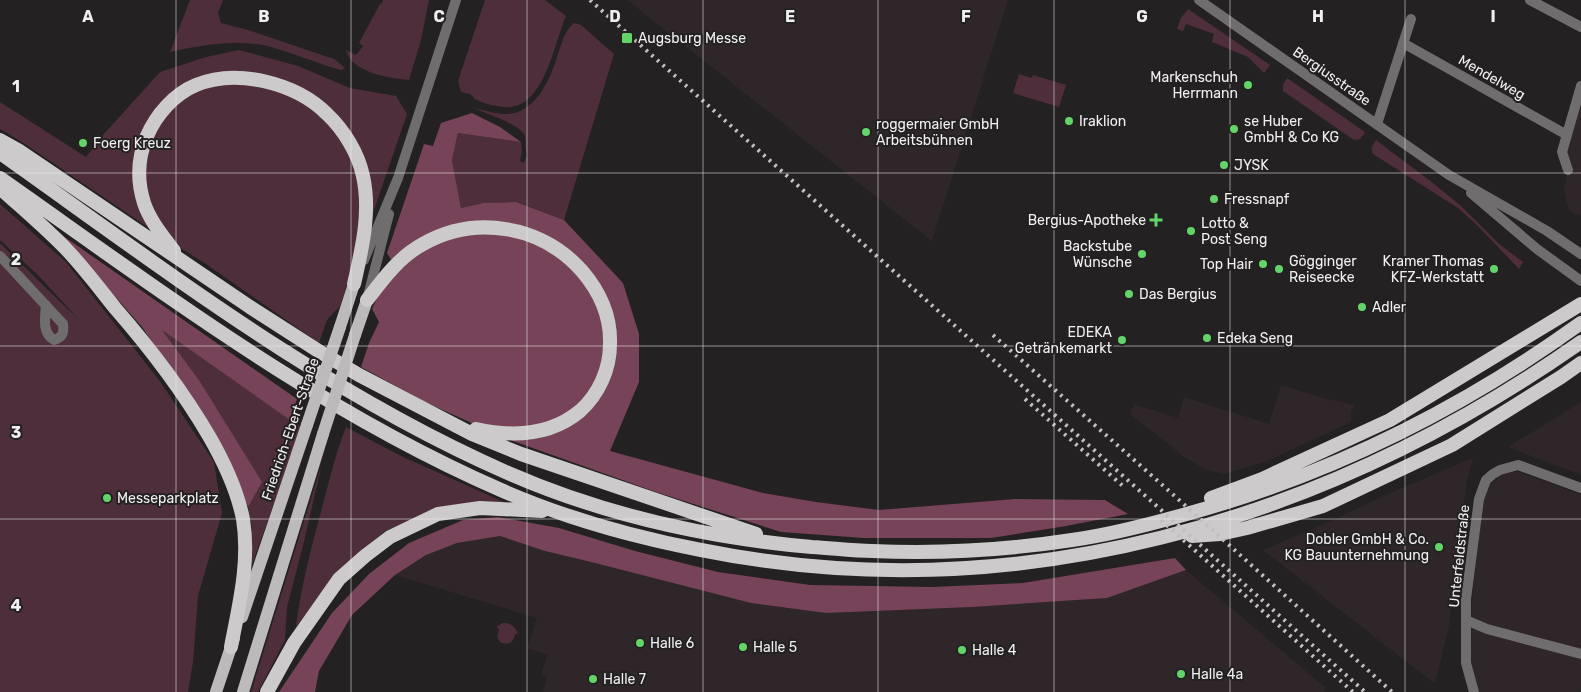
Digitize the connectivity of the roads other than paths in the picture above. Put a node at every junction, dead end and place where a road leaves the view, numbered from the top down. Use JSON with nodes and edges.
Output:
{"nodes":[{"id":1,"x":456,"y":0,"type":"edge"},
{"id":2,"x":1199,"y":0,"type":"edge"},
{"id":3,"x":1530,"y":0,"type":"edge"},
{"id":4,"x":1411,"y":19,"type":"dead end"},
{"id":5,"x":1581,"y":27,"type":"edge"},
{"id":6,"x":1403,"y":43,"type":"junction"},
{"id":7,"x":1581,"y":86,"type":"edge"},
{"id":8,"x":1377,"y":124,"type":"junction"},
{"id":9,"x":1567,"y":135,"type":"junction"},
{"id":10,"x":0,"y":140,"type":"edge"},
{"id":11,"x":0,"y":153,"type":"edge"},
{"id":12,"x":1568,"y":170,"type":"dead end"},
{"id":13,"x":1449,"y":175,"type":"junction"},
{"id":14,"x":0,"y":178,"type":"edge"},
{"id":15,"x":398,"y":178,"type":"junction"},
{"id":16,"x":0,"y":188,"type":"edge"},
{"id":17,"x":1581,"y":254,"type":"edge"},
{"id":18,"x":0,"y":256,"type":"edge"},
{"id":19,"x":178,"y":258,"type":"junction"},
{"id":20,"x":1581,"y":281,"type":"edge"},
{"id":21,"x":354,"y":284,"type":"junction"},
{"id":22,"x":367,"y":300,"type":"junction"},
{"id":23,"x":1581,"y":304,"type":"edge"},
{"id":24,"x":46,"y":305,"type":"dead end"},
{"id":25,"x":1581,"y":323,"type":"edge"},
{"id":26,"x":1581,"y":342,"type":"edge"},
{"id":27,"x":1581,"y":363,"type":"edge"},
{"id":28,"x":437,"y":416,"type":"junction"},
{"id":29,"x":1581,"y":488,"type":"edge"},
{"id":30,"x":560,"y":513,"type":"junction"},
{"id":31,"x":1153,"y":523,"type":"junction"},
{"id":32,"x":1159,"y":539,"type":"junction"},
{"id":33,"x":788,"y":545,"type":"junction"},
{"id":34,"x":1466,"y":620,"type":"junction"},
{"id":35,"x":231,"y":647,"type":"junction"},
{"id":36,"x":1581,"y":654,"type":"edge"},
{"id":37,"x":216,"y":692,"type":"edge"},
{"id":38,"x":243,"y":692,"type":"edge"},
{"id":39,"x":266,"y":692,"type":"edge"},
{"id":40,"x":1474,"y":692,"type":"edge"}],
"edges":[{"from":1,"to":15,"type":"street","name":"Friedrich-Ebert-Straße"},
{"from":2,"to":8,"type":"street","name":"Bergiusstraße"},
{"from":3,"to":5,"type":"street"},
{"from":4,"to":6,"type":"street"},
{"from":6,"to":8,"type":"street"},
{"from":6,"to":9,"type":"street","name":"Mendelweg"},
{"from":7,"to":9,"type":"street"},
{"from":8,"to":13,"type":"street","name":"Bergiusstraße"},
{"from":9,"to":12,"type":"street"},
{"from":10,"to":19,"type":"highway"},
{"from":11,"to":33,"type":"highway"},
{"from":13,"to":17,"type":"street","name":"Bergiusstraße"},
{"from":13,"to":20,"type":"street","name":"Bergiusstraße"},
{"from":14,"to":30,"type":"highway"},
{"from":15,"to":21,"type":"street","name":"Friedrich-Ebert-Straße"},
{"from":15,"to":22,"type":"street","name":"Friedrich-Ebert-Straße"},
{"from":16,"to":35,"type":"highway"},
{"from":18,"to":24,"type":"street"},
{"from":19,"to":21,"type":"highway"},
{"from":19,"to":28,"type":"highway"},
{"from":21,"to":35,"type":"main road","name":"Friedrich-Ebert-Straße","bridge":true},
{"from":22,"to":28,"type":"highway"},
{"from":22,"to":38,"type":"main road","name":"Friedrich-Ebert-Straße","bridge":true},
{"from":23,"to":31,"type":"highway"},
{"from":25,"to":31,"type":"highway"},
{"from":26,"to":32,"type":"highway"},
{"from":27,"to":32,"type":"highway"},
{"from":28,"to":33,"type":"highway"},
{"from":29,"to":34,"type":"street","name":"Unterfeldstraße"},
{"from":30,"to":32,"type":"highway"},
{"from":30,"to":39,"type":"highway"},
{"from":31,"to":33,"type":"highway"},
{"from":34,"to":36,"type":"street","name":"Unterfeldstraße"},
{"from":34,"to":40,"type":"street"},
{"from":35,"to":37,"type":"main road","name":"Friedrich-Ebert-Straße"}]}
